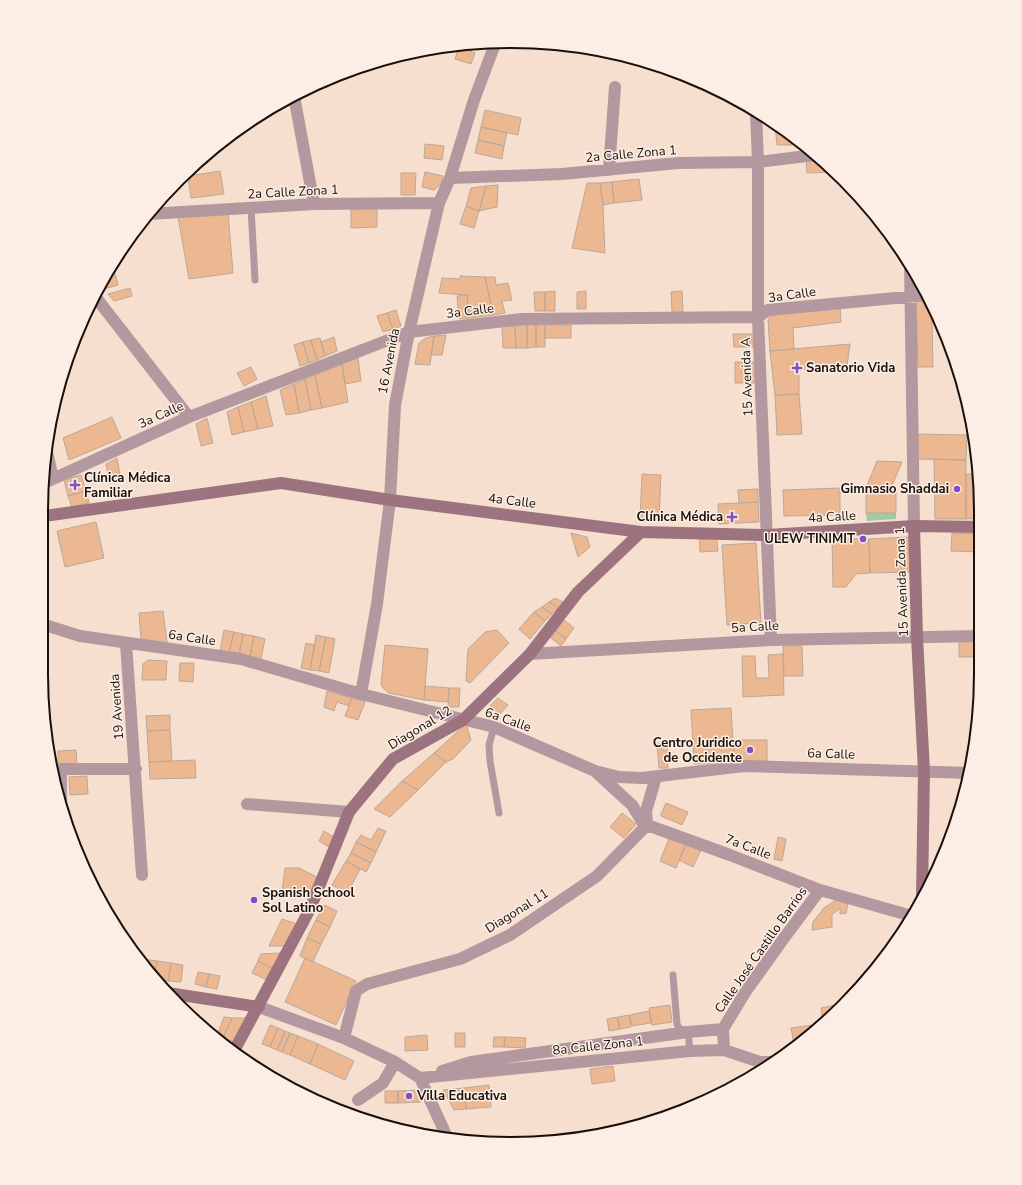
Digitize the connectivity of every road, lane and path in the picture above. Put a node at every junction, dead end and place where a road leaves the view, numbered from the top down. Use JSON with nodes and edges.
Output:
{"nodes":[{"id":1,"x":493,"y":49,"type":"edge"},
{"id":2,"x":615,"y":87,"type":"dead end"},
{"id":3,"x":295,"y":102,"type":"edge"},
{"id":4,"x":756,"y":119,"type":"edge"},
{"id":5,"x":807,"y":156,"type":"edge"},
{"id":6,"x":758,"y":162,"type":"junction"},
{"id":7,"x":609,"y":170,"type":"junction"},
{"id":8,"x":450,"y":178,"type":"junction"},
{"id":9,"x":439,"y":203,"type":"junction"},
{"id":10,"x":314,"y":204,"type":"junction"},
{"id":11,"x":251,"y":208,"type":"junction"},
{"id":12,"x":157,"y":214,"type":"edge"},
{"id":13,"x":911,"y":278,"type":"edge"},
{"id":14,"x":255,"y":280,"type":"dead end"},
{"id":15,"x":921,"y":296,"type":"edge"},
{"id":16,"x":912,"y":297,"type":"junction"},
{"id":17,"x":99,"y":301,"type":"edge"},
{"id":18,"x":758,"y":317,"type":"junction"},
{"id":19,"x":409,"y":332,"type":"junction"},
{"id":20,"x":189,"y":417,"type":"junction"},
{"id":21,"x":49,"y":481,"type":"edge"},
{"id":22,"x":390,"y":500,"type":"junction"},
{"id":23,"x":48,"y":515,"type":"edge"},
{"id":24,"x":914,"y":526,"type":"junction"},
{"id":25,"x":974,"y":527,"type":"edge"},
{"id":26,"x":641,"y":532,"type":"junction"},
{"id":27,"x":767,"y":534,"type":"junction"},
{"id":28,"x":48,"y":626,"type":"edge"},
{"id":29,"x":974,"y":636,"type":"edge"},
{"id":30,"x":917,"y":637,"type":"junction"},
{"id":31,"x":771,"y":640,"type":"junction"},
{"id":32,"x":126,"y":643,"type":"junction"},
{"id":33,"x":530,"y":654,"type":"junction"},
{"id":34,"x":361,"y":694,"type":"junction"},
{"id":35,"x":463,"y":720,"type":"junction"},
{"id":36,"x":494,"y":727,"type":"junction"},
{"id":37,"x":136,"y":769,"type":"junction"},
{"id":38,"x":595,"y":771,"type":"junction"},
{"id":39,"x":924,"y":771,"type":"junction"},
{"id":40,"x":963,"y":773,"type":"edge"},
{"id":41,"x":656,"y":777,"type":"junction"},
{"id":42,"x":60,"y":778,"type":"edge"},
{"id":43,"x":247,"y":804,"type":"dead end"},
{"id":44,"x":349,"y":812,"type":"junction"},
{"id":45,"x":499,"y":813,"type":"dead end"},
{"id":46,"x":647,"y":825,"type":"junction"},
{"id":47,"x":142,"y":875,"type":"dead end"},
{"id":48,"x":922,"y":886,"type":"edge"},
{"id":49,"x":820,"y":890,"type":"junction"},
{"id":50,"x":907,"y":914,"type":"edge"},
{"id":51,"x":673,"y":976,"type":"dead end"},
{"id":52,"x":178,"y":995,"type":"edge"},
{"id":53,"x":259,"y":1007,"type":"junction"},
{"id":54,"x":723,"y":1029,"type":"junction"},
{"id":55,"x":688,"y":1032,"type":"junction"},
{"id":56,"x":344,"y":1038,"type":"junction"},
{"id":57,"x":237,"y":1046,"type":"edge"},
{"id":58,"x":724,"y":1050,"type":"junction"},
{"id":59,"x":690,"y":1051,"type":"junction"},
{"id":60,"x":396,"y":1062,"type":"junction"},
{"id":61,"x":763,"y":1062,"type":"edge"},
{"id":62,"x":420,"y":1078,"type":"junction"},
{"id":63,"x":358,"y":1100,"type":"dead end"},
{"id":64,"x":444,"y":1132,"type":"edge"}],
"edges":[{"from":1,"to":8,"type":"street","name":"16 Avenida"},
{"from":2,"to":7,"type":"street"},
{"from":3,"to":10,"type":"street"},
{"from":4,"to":6,"type":"street","name":"15 Avenida A"},
{"from":5,"to":6,"type":"street","name":"2a Calle Zona 1"},
{"from":6,"to":7,"type":"street","name":"2a Calle Zona 1"},
{"from":6,"to":18,"type":"street","name":"15 Avenida A"},
{"from":7,"to":8,"type":"street","name":"2a Calle Zona 1"},
{"from":8,"to":9,"type":"street","name":"16 Avenida"},
{"from":9,"to":10,"type":"street","name":"2a Calle Zona 1"},
{"from":9,"to":19,"type":"street","name":"16 Avenida"},
{"from":10,"to":11,"type":"street","name":"2a Calle Zona 1"},
{"from":11,"to":12,"type":"street","name":"2a Calle Zona 1"},
{"from":11,"to":14,"type":"lane"},
{"from":13,"to":16,"type":"street","name":"15 Avenida Zona 1"},
{"from":15,"to":16,"type":"street","name":"3a Calle"},
{"from":16,"to":18,"type":"street","name":"3a Calle"},
{"from":16,"to":24,"type":"street","name":"15 Avenida Zona 1"},
{"from":17,"to":20,"type":"street"},
{"from":18,"to":19,"type":"street","name":"3a Calle"},
{"from":18,"to":27,"type":"street","name":"15 Avenida A"},
{"from":19,"to":20,"type":"street","name":"3a Calle"},
{"from":19,"to":22,"type":"street","name":"16 Avenida"},
{"from":20,"to":21,"type":"street","name":"3a Calle"},
{"from":22,"to":23,"type":"main road","name":"4a Calle"},
{"from":22,"to":26,"type":"main road","name":"4a Calle"},
{"from":22,"to":34,"type":"street","name":"16 Avenida"},
{"from":24,"to":25,"type":"main road","name":"4a Calle"},
{"from":24,"to":27,"type":"main road","name":"4a Calle"},
{"from":24,"to":30,"type":"main road","name":"15 Avenida Zona 1"},
{"from":26,"to":27,"type":"main road","name":"4a Calle"},
{"from":26,"to":33,"type":"main road","name":"Diagonal 12"},
{"from":27,"to":31,"type":"street","name":"15 Avenida A"},
{"from":28,"to":32,"type":"street","name":"6a Calle"},
{"from":29,"to":30,"type":"street","name":"5a Calle"},
{"from":30,"to":31,"type":"street","name":"5a Calle"},
{"from":30,"to":39,"type":"main road","name":"15 Avenida Zona 1"},
{"from":31,"to":33,"type":"street","name":"5a Calle"},
{"from":32,"to":34,"type":"street","name":"6a Calle"},
{"from":32,"to":37,"type":"street","name":"19 Avenida"},
{"from":33,"to":35,"type":"main road","name":"Diagonal 12"},
{"from":34,"to":35,"type":"street","name":"6a Calle"},
{"from":35,"to":36,"type":"street","name":"6a Calle"},
{"from":35,"to":44,"type":"main road","name":"Diagonal 12"},
{"from":36,"to":38,"type":"street","name":"6a Calle"},
{"from":36,"to":45,"type":"lane"},
{"from":37,"to":42,"type":"street"},
{"from":37,"to":47,"type":"street","name":"19 Avenida"},
{"from":38,"to":41,"type":"street","name":"6a Calle"},
{"from":38,"to":46,"type":"street"},
{"from":39,"to":40,"type":"street","name":"6a Calle"},
{"from":39,"to":41,"type":"street","name":"6a Calle"},
{"from":39,"to":48,"type":"main road","name":"15 Avenida Zona 1"},
{"from":41,"to":46,"type":"street"},
{"from":43,"to":44,"type":"street"},
{"from":44,"to":53,"type":"main road","name":"Diagonal 12"},
{"from":46,"to":49,"type":"street","name":"7a Calle"},
{"from":46,"to":56,"type":"street","name":"Diagonal 11"},
{"from":49,"to":50,"type":"street","name":"7a Calle"},
{"from":49,"to":54,"type":"street","name":"Calle José Castillo Barrios"},
{"from":51,"to":55,"type":"lane"},
{"from":52,"to":53,"type":"main road"},
{"from":53,"to":56,"type":"street"},
{"from":53,"to":57,"type":"main road","name":"Diagonal 12"},
{"from":54,"to":55,"type":"street","name":"8a Calle Zona 1"},
{"from":54,"to":58,"type":"street","name":"Calle José Castillo Barrios"},
{"from":55,"to":59,"type":"lane"},
{"from":55,"to":62,"type":"street","name":"8a Calle Zona 1"},
{"from":56,"to":60,"type":"street"},
{"from":58,"to":59,"type":"street","name":"8a Calle Zona 1"},
{"from":58,"to":61,"type":"street","name":"8a Calle Zona 1"},
{"from":59,"to":62,"type":"street","name":"8a Calle Zona 1"},
{"from":60,"to":62,"type":"street"},
{"from":60,"to":63,"type":"street"},
{"from":62,"to":64,"type":"street"}]}
